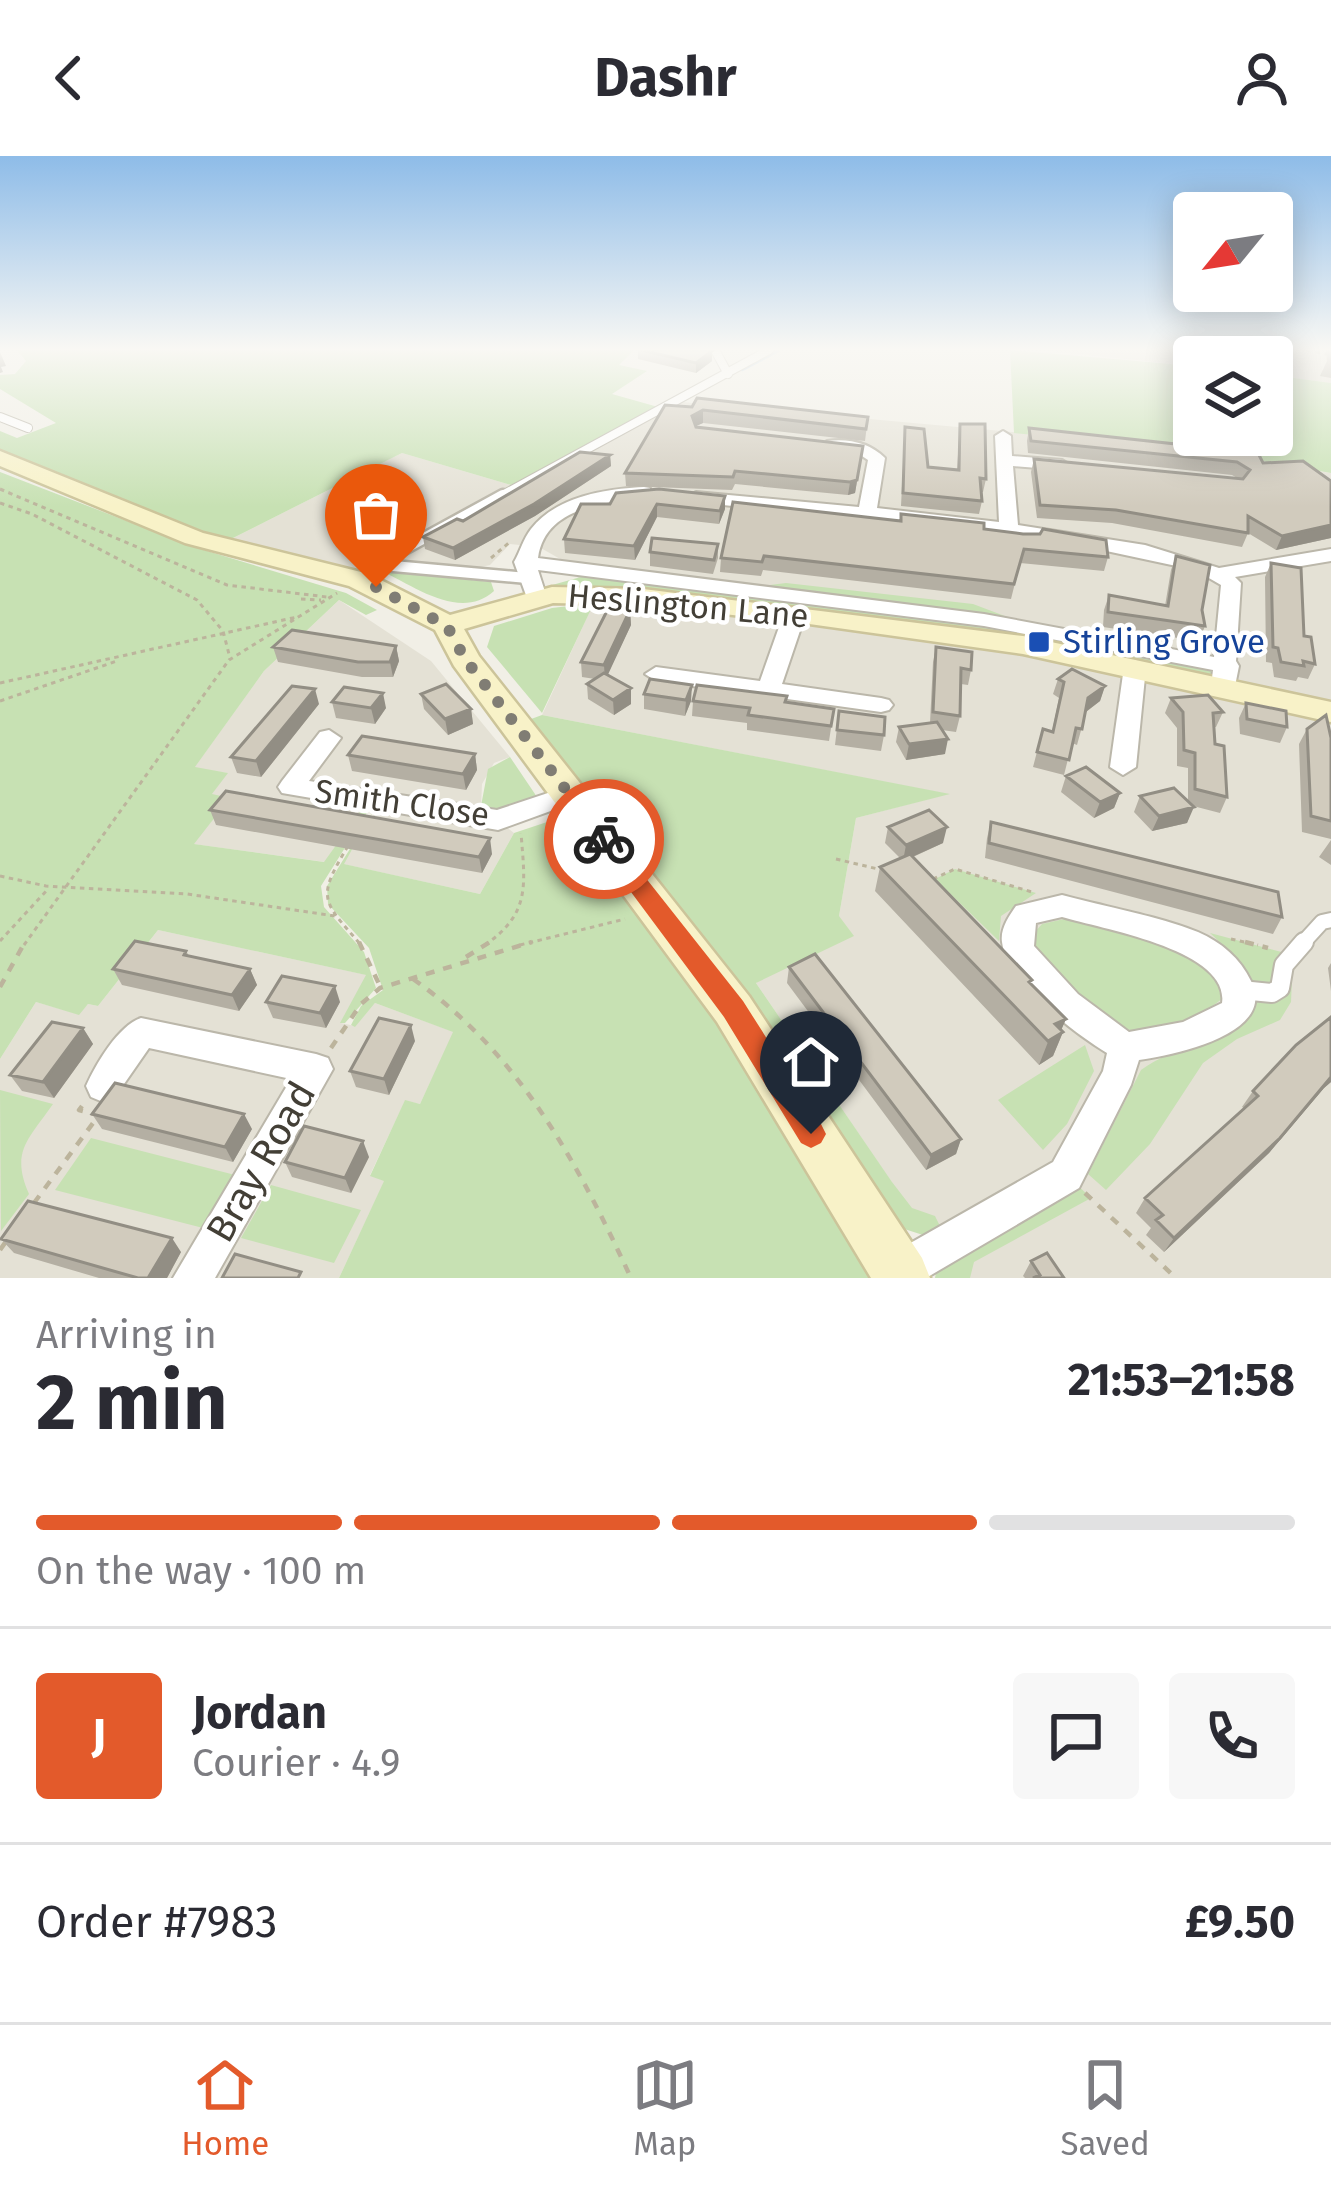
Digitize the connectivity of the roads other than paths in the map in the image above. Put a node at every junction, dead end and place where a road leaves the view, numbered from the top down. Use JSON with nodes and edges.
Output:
{"nodes":[{"id":1,"x":675,"y":402,"type":"edge"},
{"id":2,"x":0,"y":417,"type":"edge"},
{"id":3,"x":28,"y":428,"type":"dead end"},
{"id":4,"x":1004,"y":436,"type":"dead end"},
{"id":5,"x":809,"y":442,"type":"edge"},
{"id":6,"x":0,"y":458,"type":"edge"},
{"id":7,"x":1005,"y":460,"type":"junction"},
{"id":8,"x":1080,"y":466,"type":"edge"},
{"id":9,"x":659,"y":493,"type":"edge"},
{"id":10,"x":682,"y":495,"type":"edge"},
{"id":11,"x":867,"y":515,"type":"junction"},
{"id":12,"x":1009,"y":530,"type":"junction"},
{"id":13,"x":1331,"y":555,"type":"edge"},
{"id":14,"x":370,"y":572,"type":"junction"},
{"id":15,"x":1223,"y":573,"type":"junction"},
{"id":16,"x":529,"y":579,"type":"junction"},
{"id":17,"x":795,"y":613,"type":"junction"},
{"id":18,"x":447,"y":626,"type":"junction"},
{"id":19,"x":1135,"y":667,"type":"junction"},
{"id":20,"x":656,"y":674,"type":"edge"},
{"id":21,"x":1228,"y":680,"type":"junction"},
{"id":22,"x":770,"y":688,"type":"junction"},
{"id":23,"x":880,"y":705,"type":"dead end"},
{"id":24,"x":1331,"y":712,"type":"edge"},
{"id":25,"x":329,"y":738,"type":"dead end"},
{"id":26,"x":1123,"y":766,"type":"dead end"},
{"id":27,"x":569,"y":795,"type":"junction"},
{"id":28,"x":1331,"y":920,"type":"edge"},
{"id":29,"x":1240,"y":990,"type":"junction"},
{"id":30,"x":1125,"y":1047,"type":"junction"},
{"id":31,"x":103,"y":1086,"type":"road end"},
{"id":32,"x":900,"y":1275,"type":"edge"},
{"id":33,"x":193,"y":1278,"type":"edge"}],
"edges":[{"from":1,"to":14,"type":"lane"},
{"from":2,"to":3,"type":"lane"},
{"from":4,"to":7,"type":"street"},
{"from":5,"to":11,"type":"street"},
{"from":6,"to":14,"type":"street"},
{"from":7,"to":8,"type":"street"},
{"from":7,"to":12,"type":"street"},
{"from":9,"to":16,"type":"street"},
{"from":10,"to":11,"type":"street"},
{"from":11,"to":12,"type":"street"},
{"from":12,"to":15,"type":"street"},
{"from":13,"to":15,"type":"street"},
{"from":14,"to":16,"type":"lane"},
{"from":14,"to":18,"type":"street"},
{"from":15,"to":21,"type":"street"},
{"from":16,"to":17,"type":"street","name":"Heslington Lane"},
{"from":16,"to":18,"type":"street","name":"Heslington Lane"},
{"from":16,"to":21,"type":"street"},
{"from":17,"to":19,"type":"street","name":"Heslington Lane"},
{"from":17,"to":22,"type":"street"},
{"from":18,"to":27,"type":"street"},
{"from":19,"to":21,"type":"street","name":"Heslington Lane"},
{"from":19,"to":26,"type":"street"},
{"from":20,"to":22,"type":"street"},
{"from":21,"to":24,"type":"street","name":"Heslington Lane"},
{"from":22,"to":23,"type":"street"},
{"from":25,"to":27,"type":"street","name":"Smith Close"},
{"from":27,"to":32,"type":"street"},
{"from":28,"to":29,"type":"lane"},
{"from":29,"to":30,"type":"street"},
{"from":29,"to":30,"type":"street"},
{"from":30,"to":32,"type":"street"},
{"from":31,"to":33,"type":"street","name":"Bray Road"}]}
